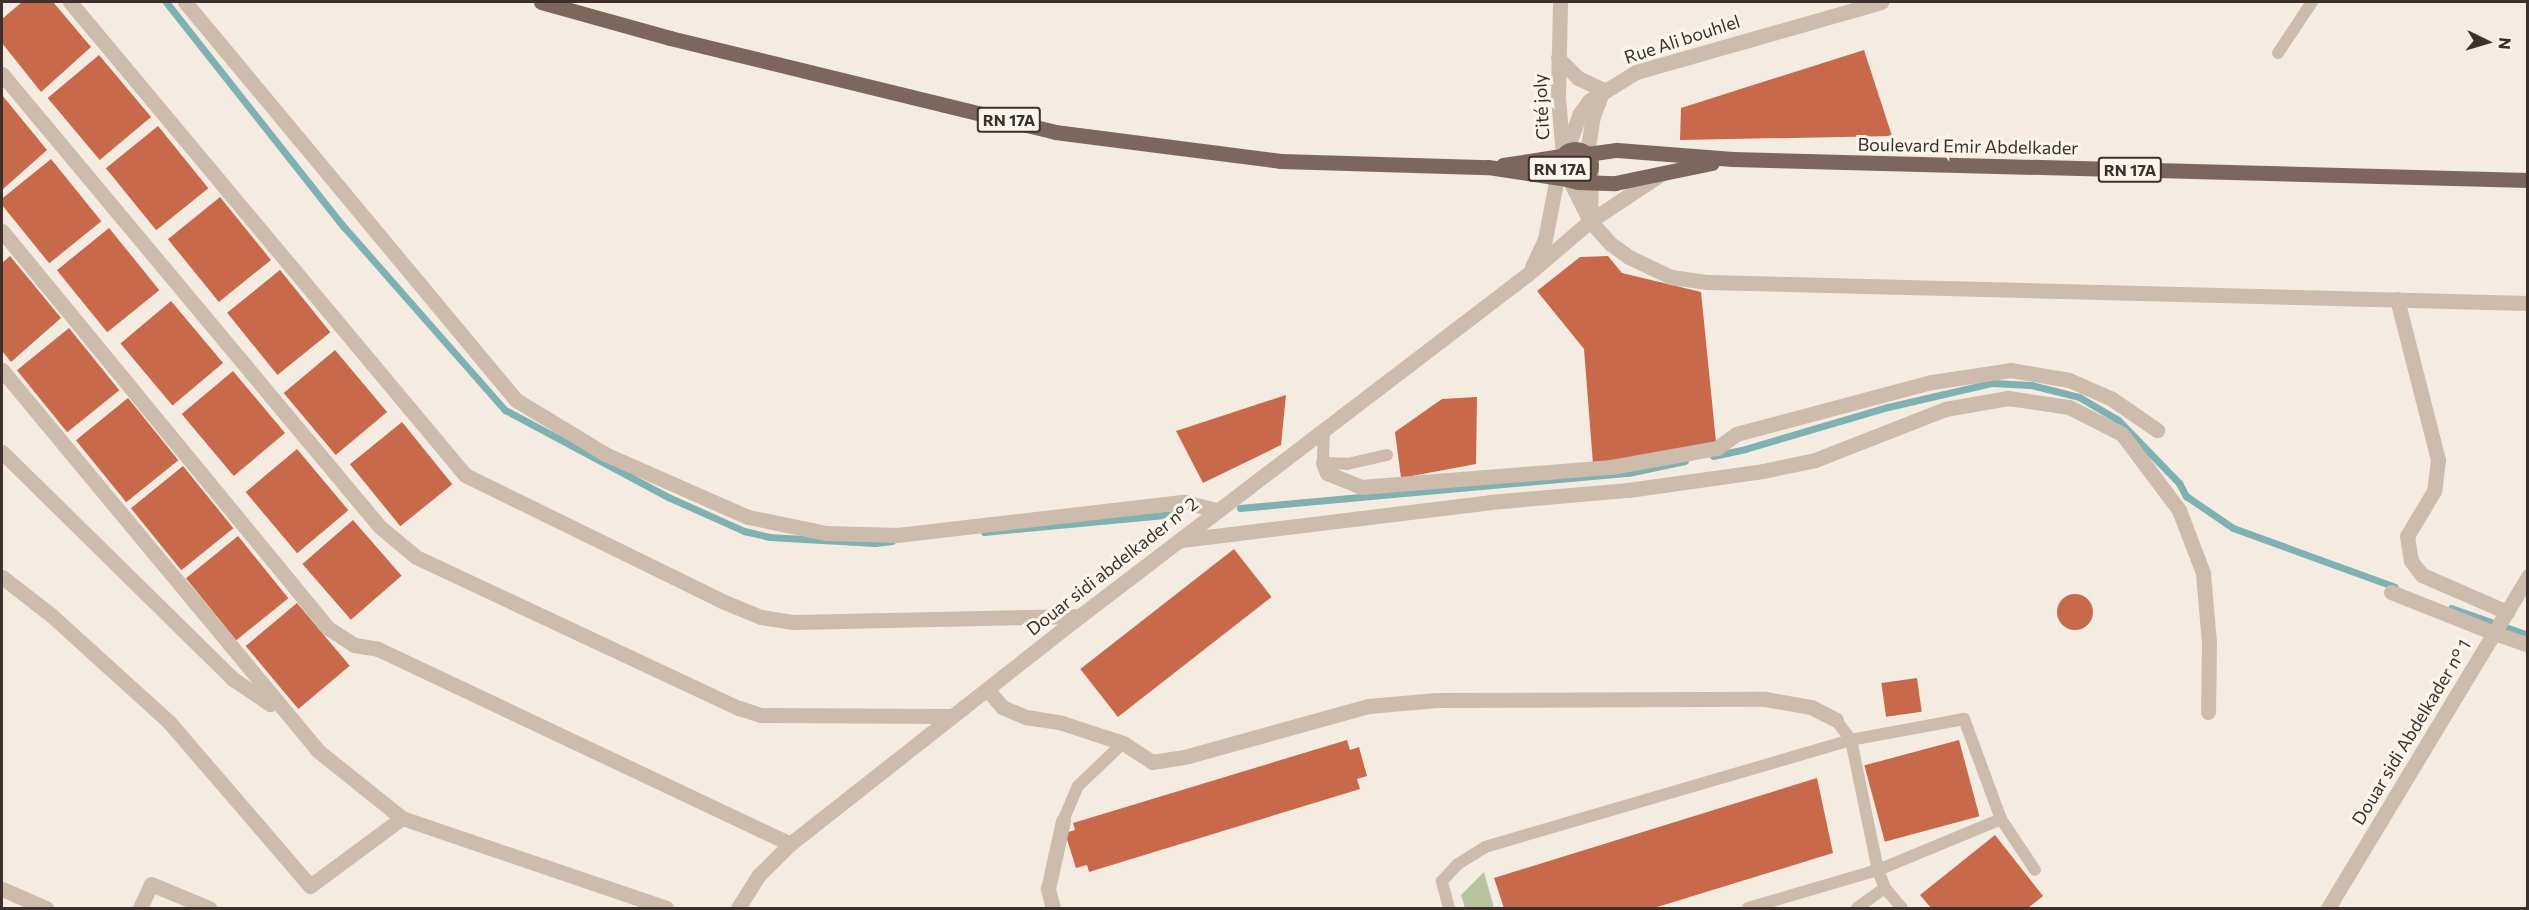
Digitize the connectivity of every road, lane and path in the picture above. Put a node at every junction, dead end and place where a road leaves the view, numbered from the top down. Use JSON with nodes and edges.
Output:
{"nodes":[{"id":1,"x":70,"y":2,"type":"edge"},
{"id":2,"x":184,"y":2,"type":"edge"},
{"id":3,"x":542,"y":2,"type":"edge"},
{"id":4,"x":1560,"y":2,"type":"edge"},
{"id":5,"x":1881,"y":2,"type":"edge"},
{"id":6,"x":2312,"y":2,"type":"edge"},
{"id":7,"x":2278,"y":53,"type":"dead end"},
{"id":8,"x":1558,"y":58,"type":"junction"},
{"id":9,"x":2,"y":74,"type":"edge"},
{"id":10,"x":1604,"y":90,"type":"junction"},
{"id":11,"x":1587,"y":154,"type":"junction"},
{"id":12,"x":1732,"y":159,"type":"junction"},
{"id":13,"x":1488,"y":167,"type":"junction"},
{"id":14,"x":1570,"y":170,"type":"junction"},
{"id":15,"x":1661,"y":174,"type":"junction"},
{"id":16,"x":2528,"y":180,"type":"edge"},
{"id":17,"x":1590,"y":221,"type":"junction"},
{"id":18,"x":2,"y":231,"type":"edge"},
{"id":19,"x":1528,"y":274,"type":"junction"},
{"id":20,"x":2397,"y":299,"type":"junction"},
{"id":21,"x":2528,"y":303,"type":"edge"},
{"id":22,"x":2,"y":370,"type":"edge"},
{"id":23,"x":1324,"y":429,"type":"junction"},
{"id":24,"x":2157,"y":430,"type":"dead end"},
{"id":25,"x":2,"y":452,"type":"edge"},
{"id":26,"x":1387,"y":455,"type":"dead end"},
{"id":27,"x":1323,"y":463,"type":"junction"},
{"id":28,"x":1217,"y":510,"type":"junction"},
{"id":29,"x":1182,"y":540,"type":"junction"},
{"id":30,"x":2528,"y":576,"type":"edge"},
{"id":31,"x":2,"y":577,"type":"edge"},
{"id":32,"x":2391,"y":592,"type":"dead end"},
{"id":33,"x":2507,"y":612,"type":"junction"},
{"id":34,"x":1080,"y":615,"type":"junction"},
{"id":35,"x":2494,"y":633,"type":"junction"},
{"id":36,"x":2528,"y":645,"type":"edge"},
{"id":37,"x":987,"y":689,"type":"junction"},
{"id":38,"x":283,"y":712,"type":"junction"},
{"id":39,"x":2208,"y":712,"type":"dead end"},
{"id":40,"x":951,"y":716,"type":"junction"},
{"id":41,"x":1836,"y":720,"type":"joint"},
{"id":42,"x":1851,"y":740,"type":"junction"},
{"id":43,"x":1123,"y":743,"type":"junction"},
{"id":44,"x":402,"y":818,"type":"junction"},
{"id":45,"x":2001,"y":819,"type":"junction"},
{"id":46,"x":1064,"y":821,"type":"joint"},
{"id":47,"x":790,"y":844,"type":"junction"},
{"id":48,"x":1878,"y":870,"type":"junction"},
{"id":49,"x":2035,"y":870,"type":"dead end"},
{"id":50,"x":1885,"y":888,"type":"junction"},
{"id":51,"x":2,"y":890,"type":"edge"},
{"id":52,"x":46,"y":909,"type":"edge"},
{"id":53,"x":140,"y":909,"type":"edge"},
{"id":54,"x":209,"y":909,"type":"edge"},
{"id":55,"x":666,"y":909,"type":"edge"},
{"id":56,"x":738,"y":909,"type":"edge"},
{"id":57,"x":1053,"y":909,"type":"edge"},
{"id":58,"x":1449,"y":909,"type":"edge"},
{"id":59,"x":1748,"y":909,"type":"edge"},
{"id":60,"x":1857,"y":909,"type":"edge"},
{"id":61,"x":1902,"y":909,"type":"edge"},
{"id":62,"x":2328,"y":909,"type":"edge"}],
"edges":[{"from":1,"to":34,"type":"street"},
{"from":2,"to":28,"type":"street"},
{"from":3,"to":13,"type":"main road","number":"RN 17A"},
{"from":4,"to":8,"type":"street","name":"Cité joly"},
{"from":5,"to":10,"type":"street","name":"Rue Ali bouhlel"},
{"from":6,"to":7,"type":"lane"},
{"from":8,"to":10,"type":"street","name":"Cité joly"},
{"from":8,"to":14,"type":"street","name":"Cité joly"},
{"from":9,"to":40,"type":"street"},
{"from":10,"to":11,"type":"street"},
{"from":10,"to":14,"type":"street","name":"Rue Ali bouhlel"},
{"from":11,"to":12,"type":"main road","name":"Boulevard Emir Abdelkader","number":"RN 17A"},
{"from":11,"to":14,"type":"main road","number":"RN 17A"},
{"from":11,"to":14,"type":"main road","number":"RN 17A"},
{"from":12,"to":15,"type":"main road","number":"RN 17A"},
{"from":12,"to":16,"type":"main road","name":"Boulevard Emir Abdelkader","number":"RN 17A"},
{"from":13,"to":14,"type":"main road","number":"RN 17A"},
{"from":13,"to":14,"type":"main road","number":"RN 17A"},
{"from":14,"to":15,"type":"main road","number":"RN 17A"},
{"from":14,"to":17,"type":"street"},
{"from":14,"to":19,"type":"street","name":"Douar sidi abdelkader n° 2"},
{"from":15,"to":17,"type":"street","name":"Douar sidi abdelkader n° 2"},
{"from":17,"to":19,"type":"street","name":"Douar sidi abdelkader n° 2"},
{"from":17,"to":20,"type":"street"},
{"from":18,"to":47,"type":"street"},
{"from":19,"to":23,"type":"street","name":"Douar sidi abdelkader n° 2"},
{"from":20,"to":21,"type":"street"},
{"from":20,"to":33,"type":"street"},
{"from":22,"to":38,"type":"street"},
{"from":23,"to":27,"type":"lane"},
{"from":23,"to":28,"type":"street","name":"Douar sidi abdelkader n° 2"},
{"from":24,"to":27,"type":"street"},
{"from":25,"to":38,"type":"street"},
{"from":26,"to":27,"type":"lane"},
{"from":28,"to":29,"type":"street","name":"Douar sidi abdelkader n° 2"},
{"from":29,"to":34,"type":"street","name":"Douar sidi abdelkader n° 2"},
{"from":29,"to":39,"type":"street"},
{"from":30,"to":33,"type":"street","name":"Douar sidi Abdelkader n° 1"},
{"from":31,"to":44,"type":"street"},
{"from":32,"to":35,"type":"street"},
{"from":33,"to":35,"type":"street","name":"Douar sidi Abdelkader n° 1"},
{"from":34,"to":37,"type":"street","name":"Douar sidi abdelkader n° 2"},
{"from":35,"to":36,"type":"street"},
{"from":35,"to":62,"type":"street","name":"Douar sidi Abdelkader n° 1"},
{"from":37,"to":40,"type":"street","name":"Douar sidi abdelkader n° 2"},
{"from":37,"to":43,"type":"street"},
{"from":38,"to":44,"type":"street"},
{"from":40,"to":47,"type":"street","name":"Douar sidi abdelkader n° 2"},
{"from":41,"to":42,"type":"lane"},
{"from":41,"to":43,"type":"street"},
{"from":42,"to":45,"type":"lane"},
{"from":42,"to":48,"type":"lane"},
{"from":42,"to":58,"type":"lane"},
{"from":43,"to":46,"type":"lane"},
{"from":44,"to":55,"type":"street"},
{"from":45,"to":48,"type":"lane"},
{"from":45,"to":49,"type":"lane"},
{"from":46,"to":57,"type":"street"},
{"from":47,"to":56,"type":"street","name":"Douar sidi abdelkader n° 2"},
{"from":48,"to":50,"type":"lane"},
{"from":48,"to":59,"type":"lane"},
{"from":50,"to":60,"type":"lane"},
{"from":50,"to":61,"type":"lane"},
{"from":51,"to":52,"type":"street"},
{"from":53,"to":54,"type":"street"}]}
